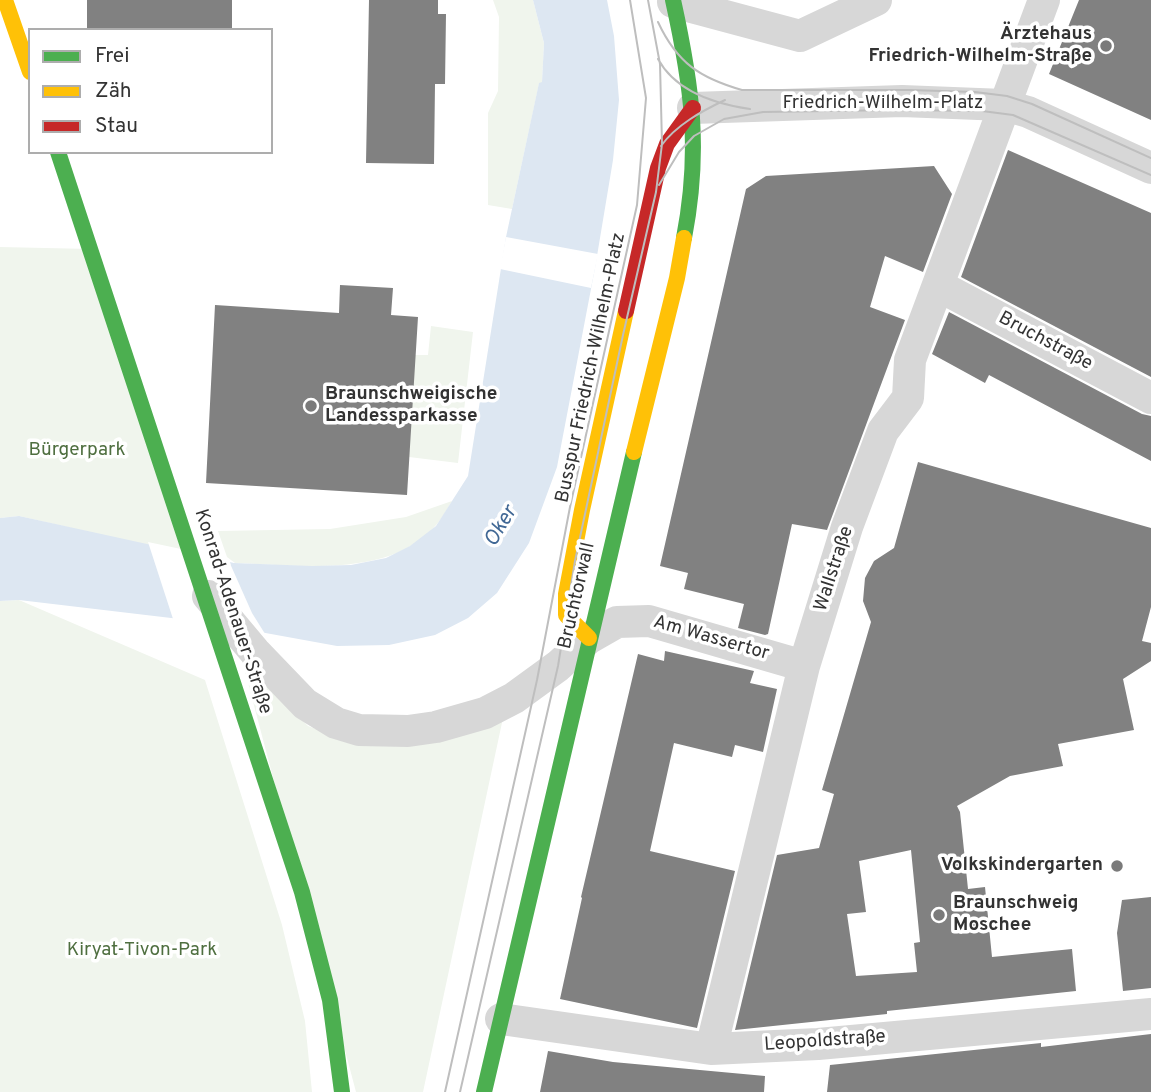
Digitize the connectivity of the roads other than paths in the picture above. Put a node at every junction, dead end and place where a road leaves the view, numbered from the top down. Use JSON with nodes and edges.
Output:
{"nodes":[{"id":1,"x":5,"y":0,"type":"edge"},
{"id":2,"x":876,"y":0,"type":"edge"},
{"id":3,"x":1044,"y":0,"type":"edge"},
{"id":4,"x":673,"y":1,"type":"edge"},
{"id":5,"x":28,"y":66,"type":"edge"},
{"id":6,"x":1003,"y":105,"type":"junction"},
{"id":7,"x":693,"y":108,"type":"junction"},
{"id":8,"x":59,"y":154,"type":"edge"},
{"id":9,"x":1151,"y":168,"type":"edge"},
{"id":10,"x":939,"y":286,"type":"junction"},
{"id":11,"x":1151,"y":398,"type":"edge"},
{"id":12,"x":203,"y":589,"type":"junction"},
{"id":13,"x":589,"y":638,"type":"junction"},
{"id":14,"x":804,"y":666,"type":"junction"},
{"id":15,"x":1151,"y":1014,"type":"edge"},
{"id":16,"x":501,"y":1019,"type":"junction"},
{"id":17,"x":711,"y":1049,"type":"junction"},
{"id":18,"x":342,"y":1092,"type":"edge"},
{"id":19,"x":484,"y":1092,"type":"edge"}],
"edges":[{"from":1,"to":5,"type":"main road"},
{"from":2,"to":4,"type":"street"},
{"from":3,"to":6,"type":"street","name":"Friedrich-Wilhelm-Platz"},
{"from":4,"to":7,"type":"main road","name":"Bruchtorwall"},
{"from":6,"to":7,"type":"street","name":"Friedrich-Wilhelm-Platz"},
{"from":6,"to":9,"type":"street"},
{"from":6,"to":10,"type":"street","name":"Wallstraße"},
{"from":7,"to":13,"type":"main road","name":"Bruchtorwall"},
{"from":7,"to":13,"type":"main road","name":"Busspur Friedrich-Wilhelm-Platz"},
{"from":8,"to":12,"type":"main road","name":"Konrad-Adenauer-Straße"},
{"from":10,"to":11,"type":"street","name":"Bruchstraße"},
{"from":10,"to":14,"type":"street","name":"Wallstraße"},
{"from":12,"to":13,"type":"street","name":"Am Wassertor"},
{"from":12,"to":18,"type":"main road","name":"Konrad-Adenauer-Straße"},
{"from":13,"to":14,"type":"street","name":"Am Wassertor"},
{"from":13,"to":16,"type":"main road","name":"Bruchtorwall"},
{"from":14,"to":17,"type":"street","name":"Wallstraße"},
{"from":15,"to":17,"type":"street","name":"Leopoldstraße"},
{"from":16,"to":17,"type":"street","name":"Leopoldstraße"},
{"from":16,"to":19,"type":"main road","name":"Bruchtorwall"}]}
